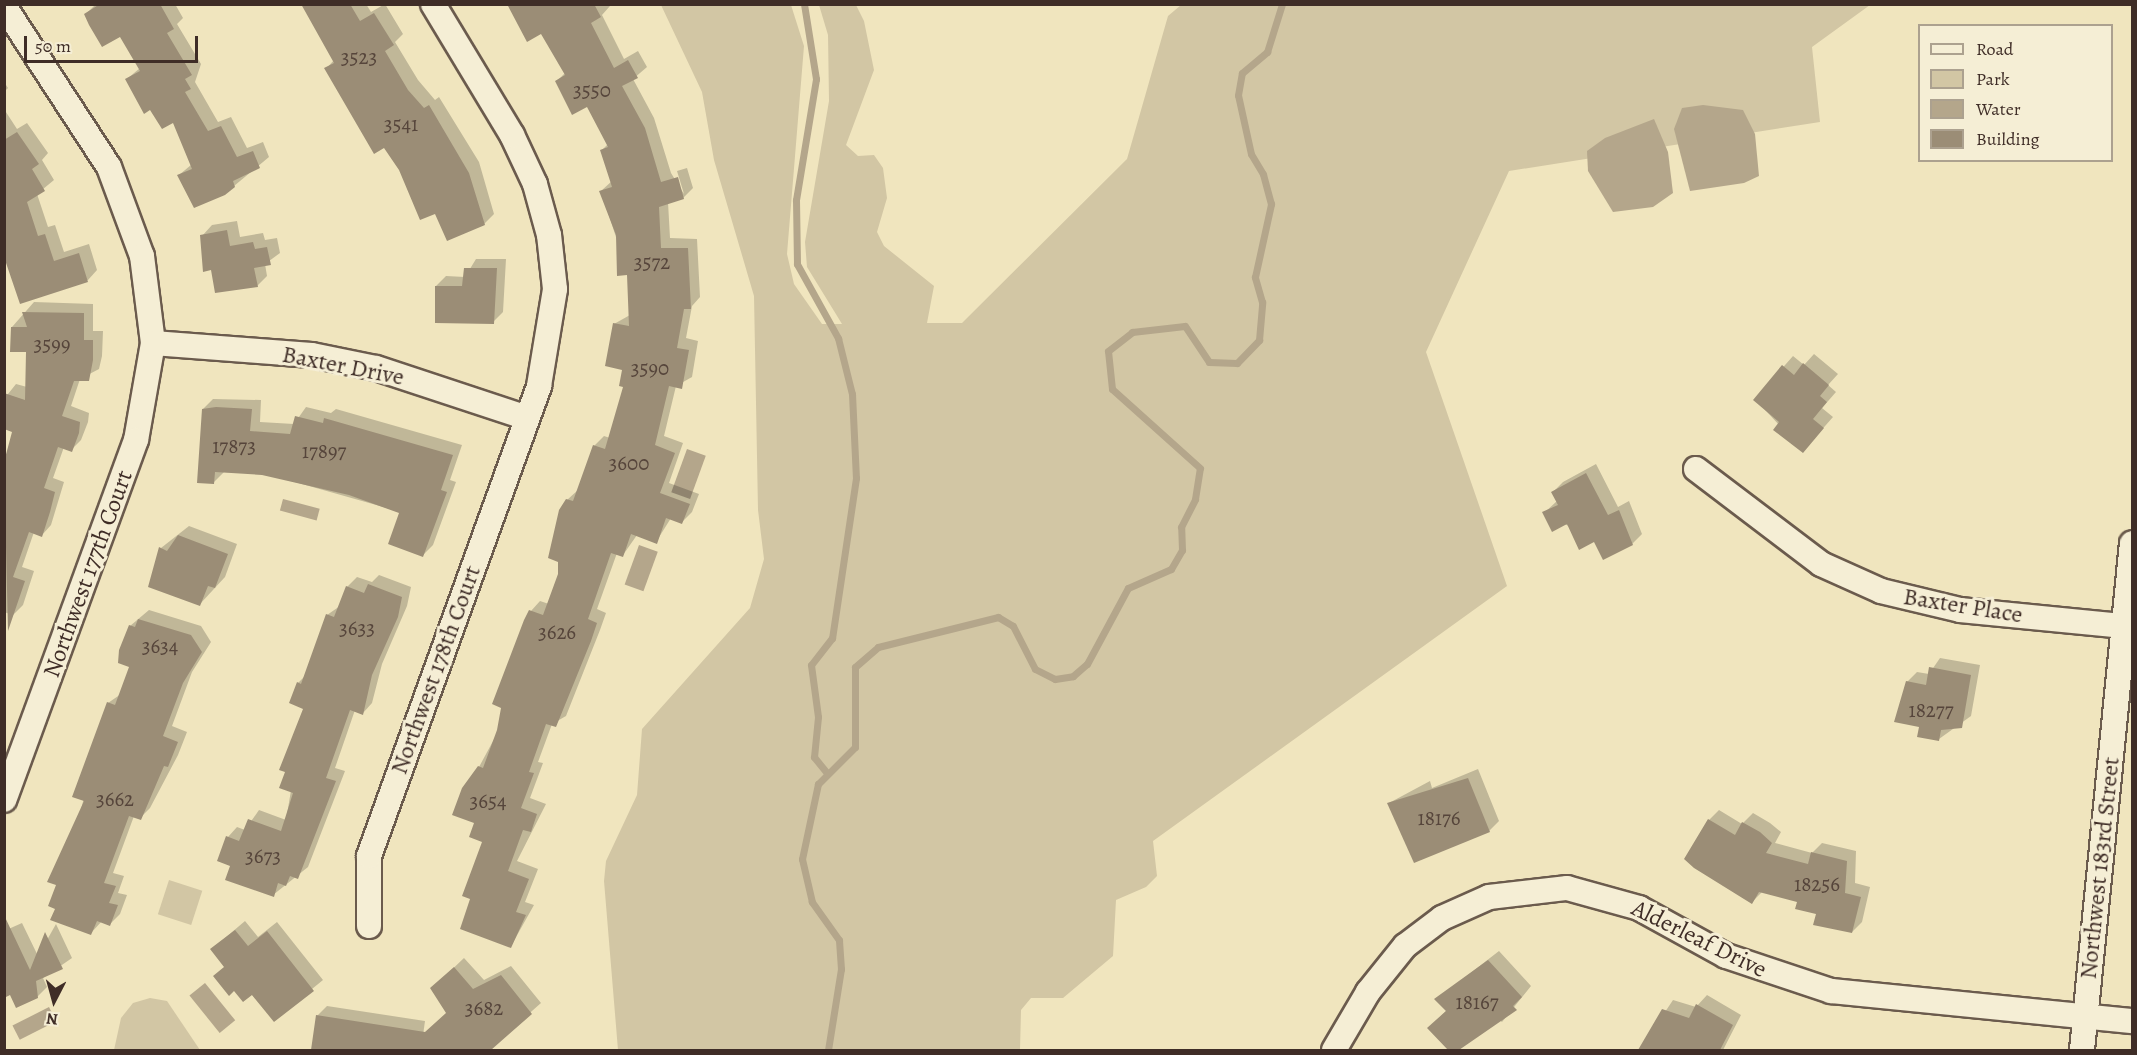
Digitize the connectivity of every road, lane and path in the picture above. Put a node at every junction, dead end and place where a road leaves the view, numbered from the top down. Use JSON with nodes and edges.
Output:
{"nodes":[{"id":1,"x":433,"y":4,"type":"edge"},
{"id":2,"x":4,"y":6,"type":"edge"},
{"id":3,"x":153,"y":343,"type":"junction"},
{"id":4,"x":527,"y":418,"type":"junction"},
{"id":5,"x":1696,"y":469,"type":"dead end"},
{"id":6,"x":2133,"y":543,"type":"edge"},
{"id":7,"x":2124,"y":626,"type":"junction"},
{"id":8,"x":4,"y":800,"type":"edge"},
{"id":9,"x":369,"y":926,"type":"dead end"},
{"id":10,"x":2085,"y":1016,"type":"junction"},
{"id":11,"x":2133,"y":1021,"type":"edge"},
{"id":12,"x":1334,"y":1050,"type":"edge"},
{"id":13,"x":2082,"y":1050,"type":"edge"}],
"edges":[{"from":1,"to":4,"type":"street","name":"Northwest 178th Court"},
{"from":2,"to":3,"type":"street","name":"Northwest 177th Court"},
{"from":3,"to":4,"type":"street","name":"Baxter Drive"},
{"from":3,"to":8,"type":"street","name":"Northwest 177th Court"},
{"from":4,"to":9,"type":"street","name":"Northwest 178th Court"},
{"from":5,"to":7,"type":"street","name":"Baxter Place"},
{"from":6,"to":7,"type":"street","name":"Northwest 183rd Street"},
{"from":7,"to":10,"type":"street","name":"Northwest 183rd Street"},
{"from":10,"to":11,"type":"street","name":"Alderleaf Drive"},
{"from":10,"to":12,"type":"street","name":"Alderleaf Drive"},
{"from":10,"to":13,"type":"street","name":"Northwest 183rd Street"}]}
